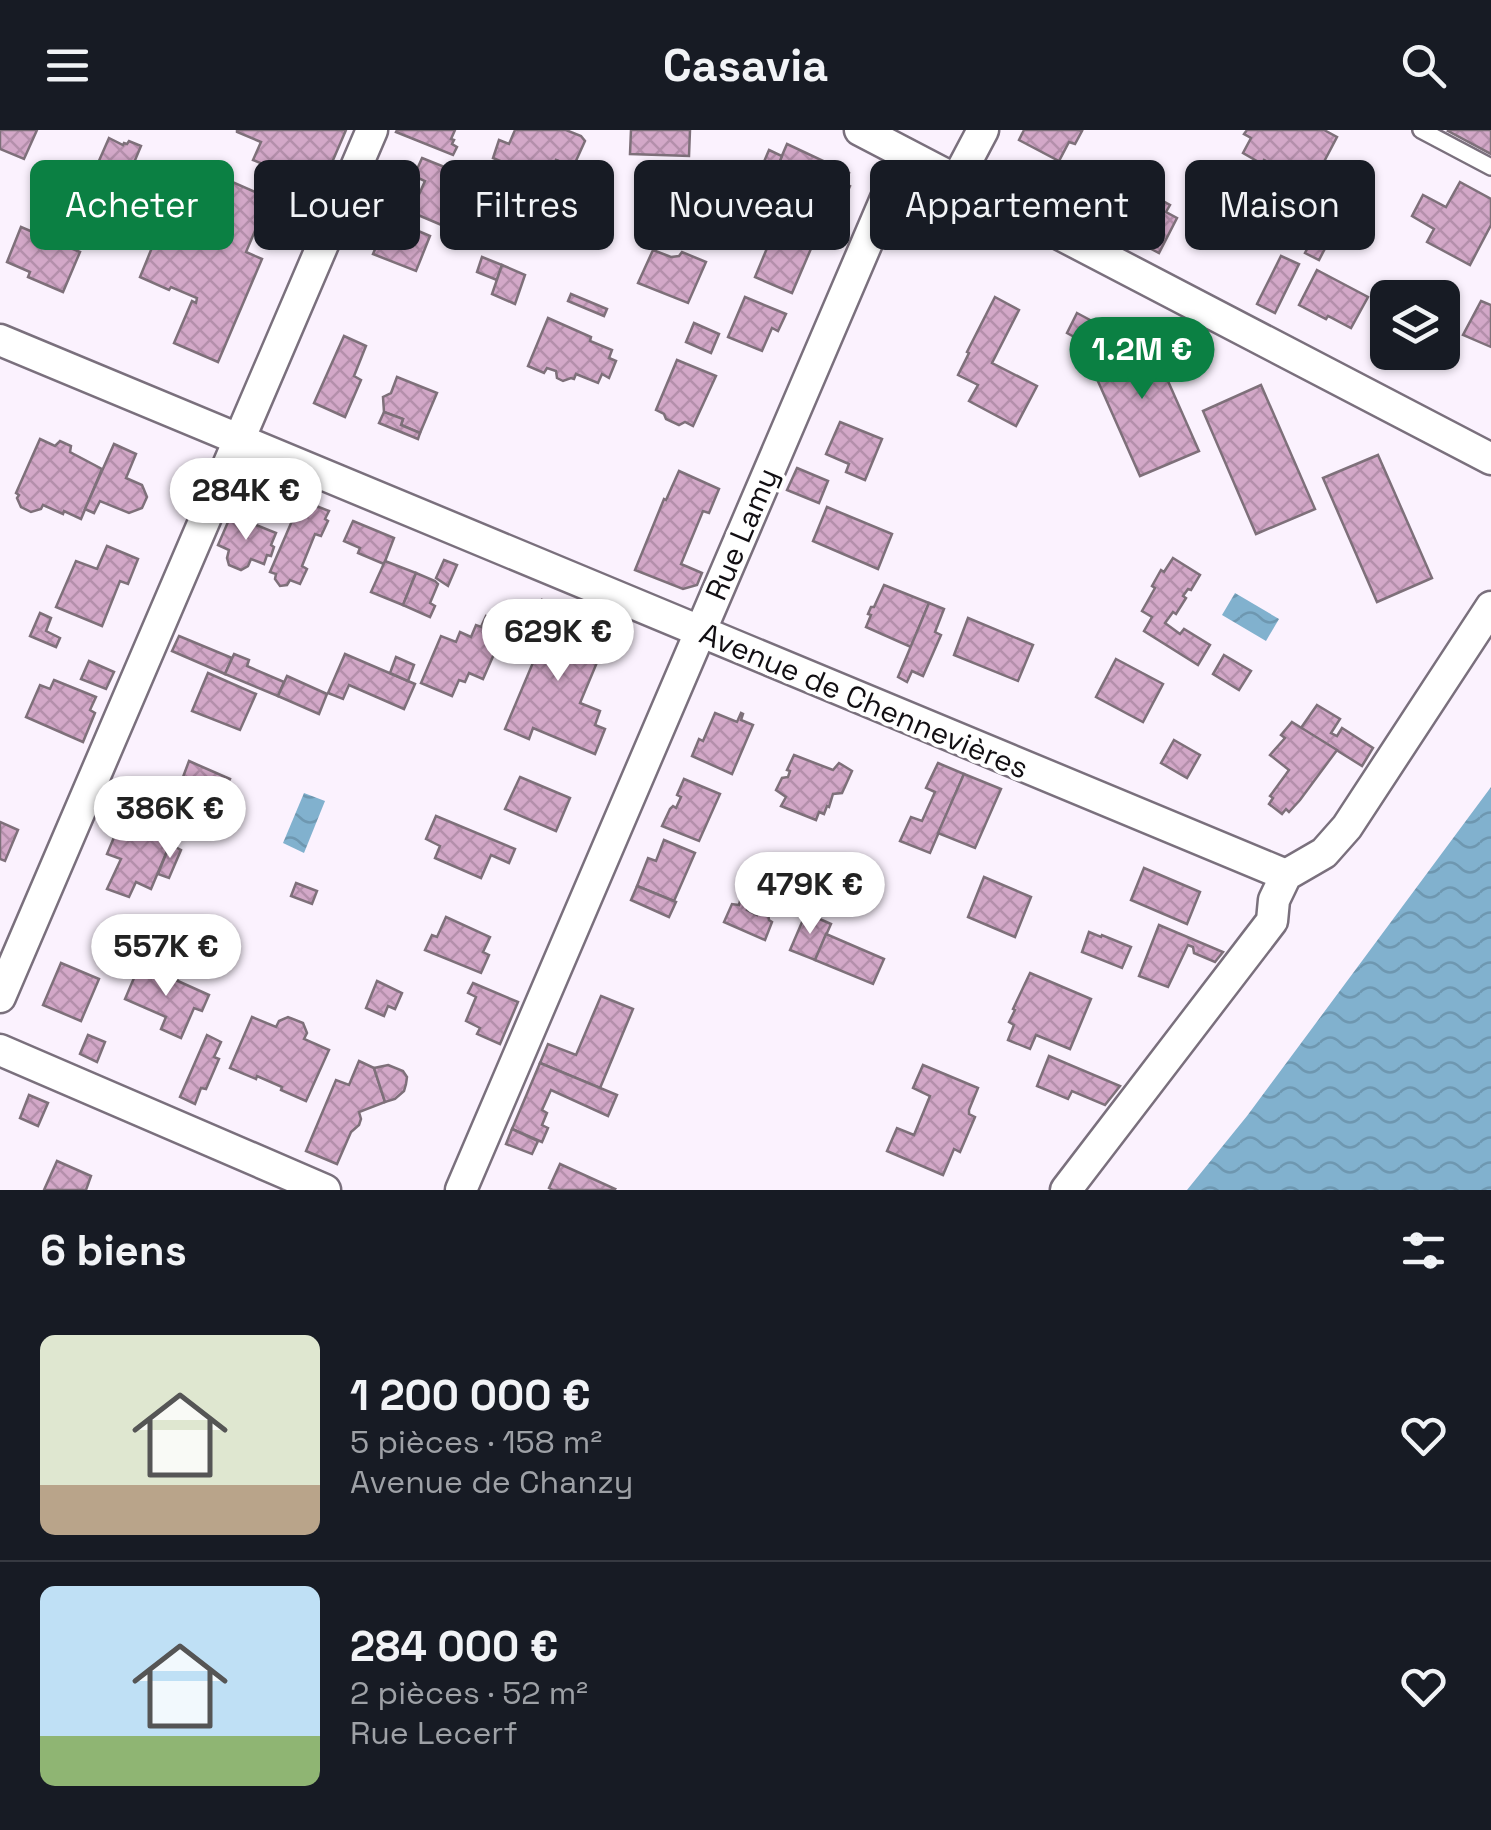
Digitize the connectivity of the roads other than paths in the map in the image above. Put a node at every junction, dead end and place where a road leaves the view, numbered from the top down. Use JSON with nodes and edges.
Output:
{"nodes":[{"id":1,"x":372,"y":130,"type":"edge"},
{"id":2,"x":860,"y":130,"type":"edge"},
{"id":3,"x":983,"y":130,"type":"edge"},
{"id":4,"x":1422,"y":130,"type":"edge"},
{"id":5,"x":905,"y":154,"type":"junction"},
{"id":6,"x":916,"y":160,"type":"edge"},
{"id":7,"x":967,"y":160,"type":"edge"},
{"id":8,"x":1491,"y":168,"type":"edge"},
{"id":9,"x":1089,"y":250,"type":"edge"},
{"id":10,"x":0,"y":340,"type":"edge"},
{"id":11,"x":239,"y":441,"type":"junction"},
{"id":12,"x":1491,"y":459,"type":"edge"},
{"id":13,"x":1491,"y":608,"type":"edge"},
{"id":14,"x":700,"y":632,"type":"junction"},
{"id":15,"x":1286,"y":876,"type":"junction"},
{"id":16,"x":0,"y":997,"type":"edge"},
{"id":17,"x":0,"y":1050,"type":"edge"},
{"id":18,"x":324,"y":1190,"type":"edge"},
{"id":19,"x":461,"y":1190,"type":"edge"},
{"id":20,"x":1066,"y":1190,"type":"edge"}],
"edges":[{"from":1,"to":11,"type":"street"},
{"from":2,"to":5,"type":"street"},
{"from":3,"to":7,"type":"street"},
{"from":4,"to":8,"type":"lane"},
{"from":5,"to":6,"type":"street"},
{"from":5,"to":14,"type":"street","name":"Rue Lamy"},
{"from":9,"to":12,"type":"street"},
{"from":10,"to":11,"type":"street","name":"Avenue de Chennevières"},
{"from":11,"to":14,"type":"street","name":"Avenue de Chennevières"},
{"from":11,"to":16,"type":"street"},
{"from":13,"to":15,"type":"street"},
{"from":14,"to":15,"type":"street","name":"Avenue de Chennevières"},
{"from":14,"to":19,"type":"street","name":"Rue Lamy"},
{"from":15,"to":20,"type":"street"},
{"from":17,"to":18,"type":"street"}]}
